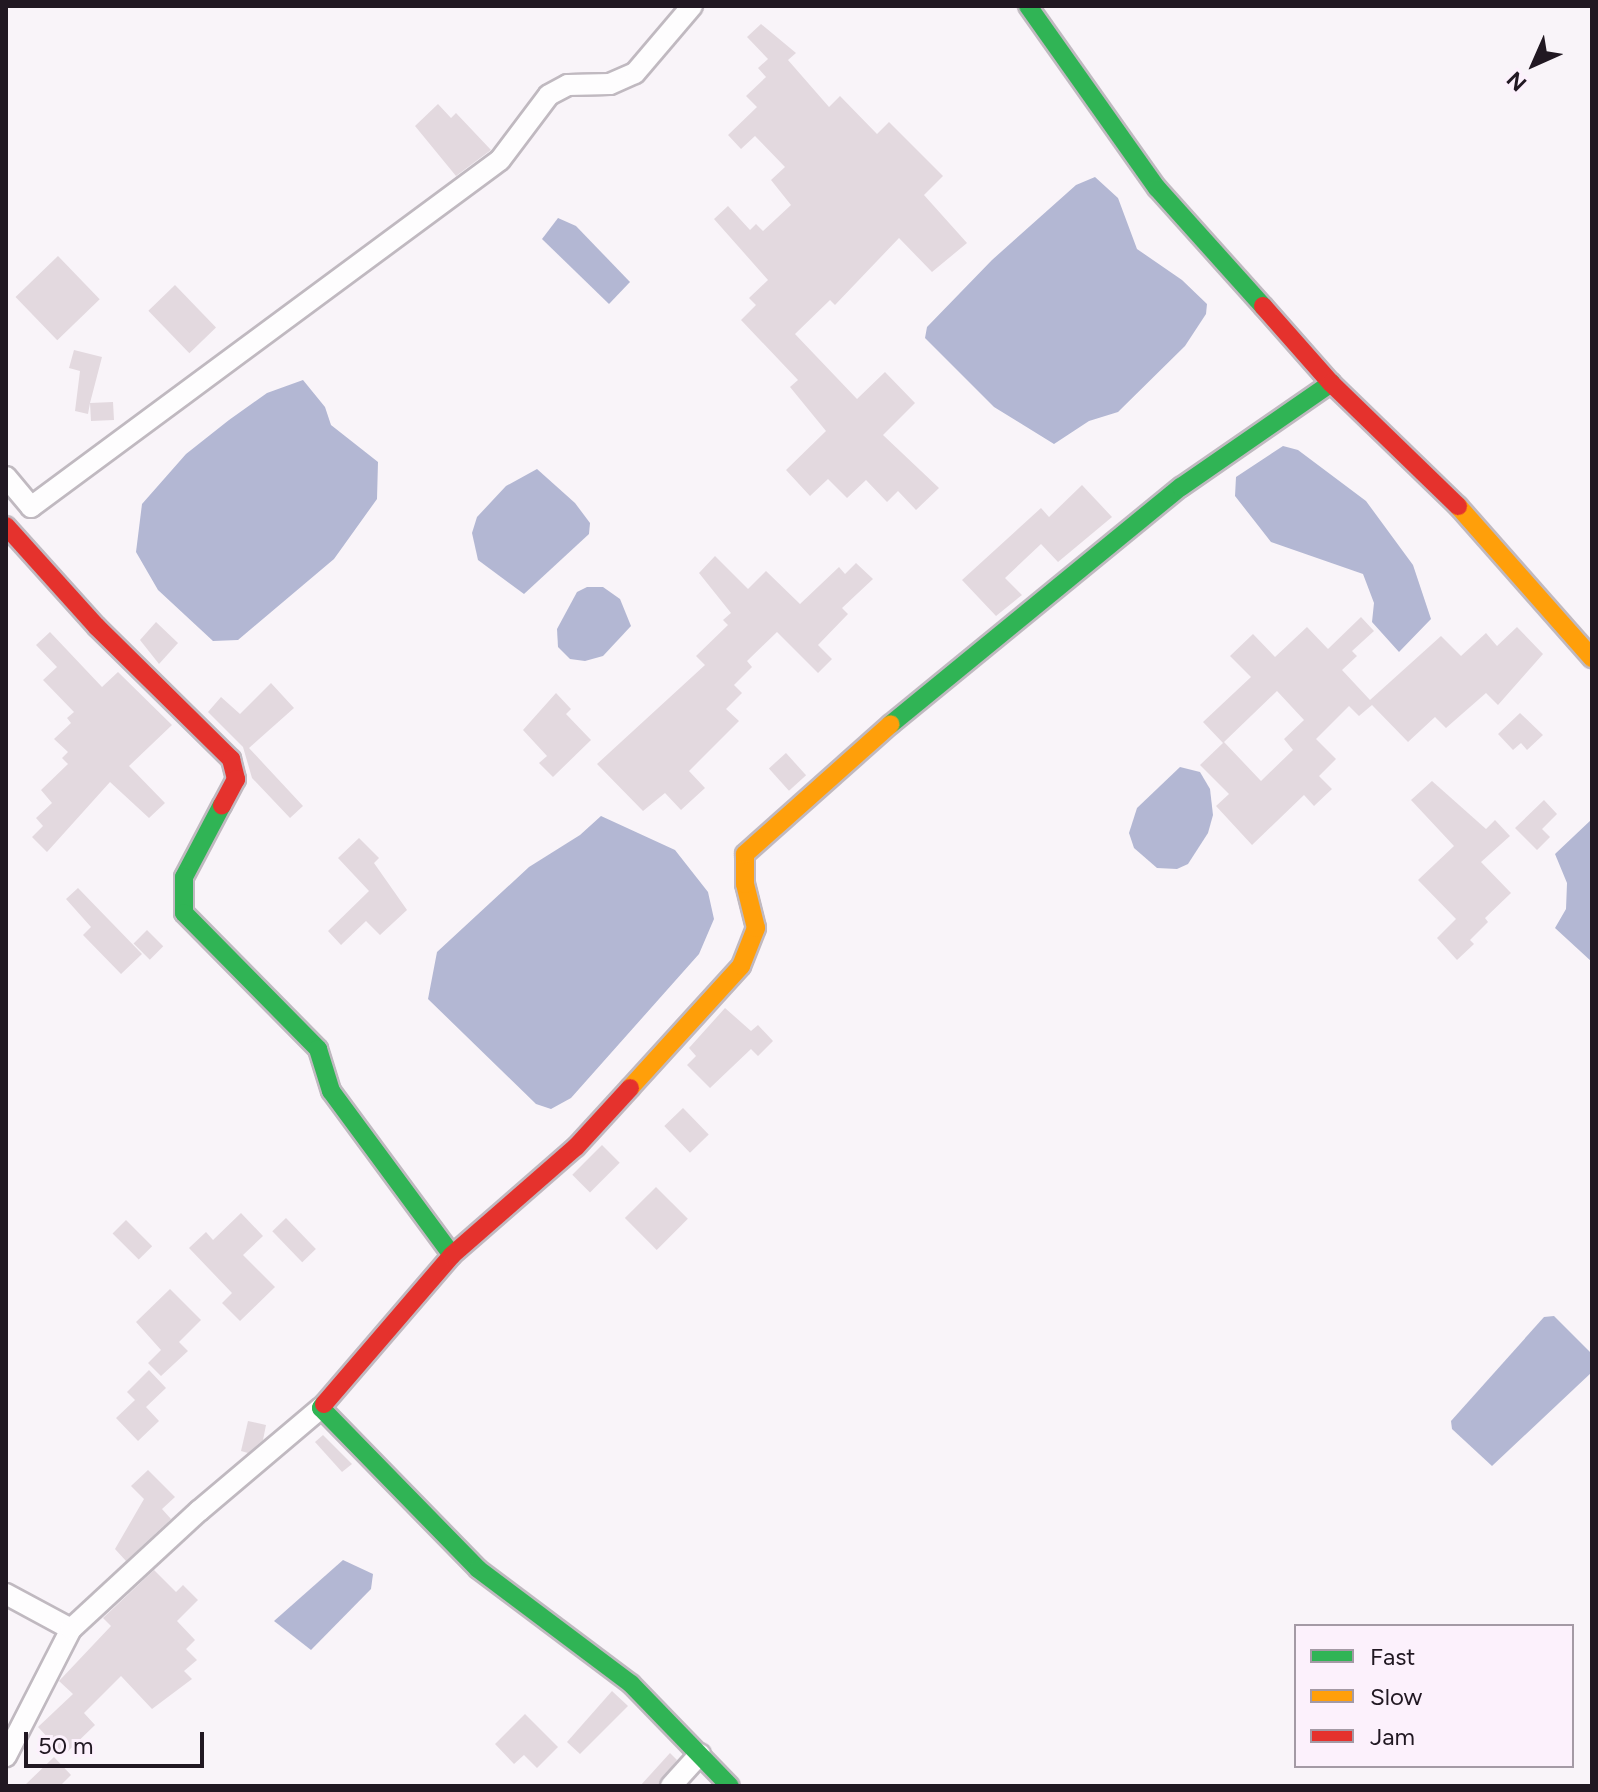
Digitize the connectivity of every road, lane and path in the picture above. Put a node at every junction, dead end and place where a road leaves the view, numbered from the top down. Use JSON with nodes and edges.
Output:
{"nodes":[{"id":1,"x":692,"y":6,"type":"edge"},
{"id":2,"x":1028,"y":6,"type":"edge"},
{"id":3,"x":1331,"y":383,"type":"junction"},
{"id":4,"x":6,"y":477,"type":"edge"},
{"id":5,"x":31,"y":507,"type":"junction"},
{"id":6,"x":6,"y":525,"type":"edge"},
{"id":7,"x":1592,"y":658,"type":"edge"},
{"id":8,"x":452,"y":1255,"type":"junction"},
{"id":9,"x":321,"y":1408,"type":"junction"},
{"id":10,"x":6,"y":1594,"type":"edge"},
{"id":11,"x":71,"y":1629,"type":"junction"},
{"id":12,"x":700,"y":1754,"type":"junction"},
{"id":13,"x":6,"y":1756,"type":"edge"},
{"id":14,"x":671,"y":1786,"type":"edge"},
{"id":15,"x":730,"y":1786,"type":"edge"}],
"edges":[{"from":1,"to":5,"type":"street"},
{"from":2,"to":3,"type":"street"},
{"from":3,"to":7,"type":"street"},
{"from":3,"to":8,"type":"street"},
{"from":4,"to":5,"type":"street"},
{"from":5,"to":6,"type":"street"},
{"from":6,"to":8,"type":"street"},
{"from":8,"to":9,"type":"street"},
{"from":9,"to":11,"type":"street"},
{"from":9,"to":12,"type":"street"},
{"from":10,"to":11,"type":"street"},
{"from":11,"to":13,"type":"street"},
{"from":12,"to":14,"type":"street"},
{"from":12,"to":15,"type":"street"}]}
